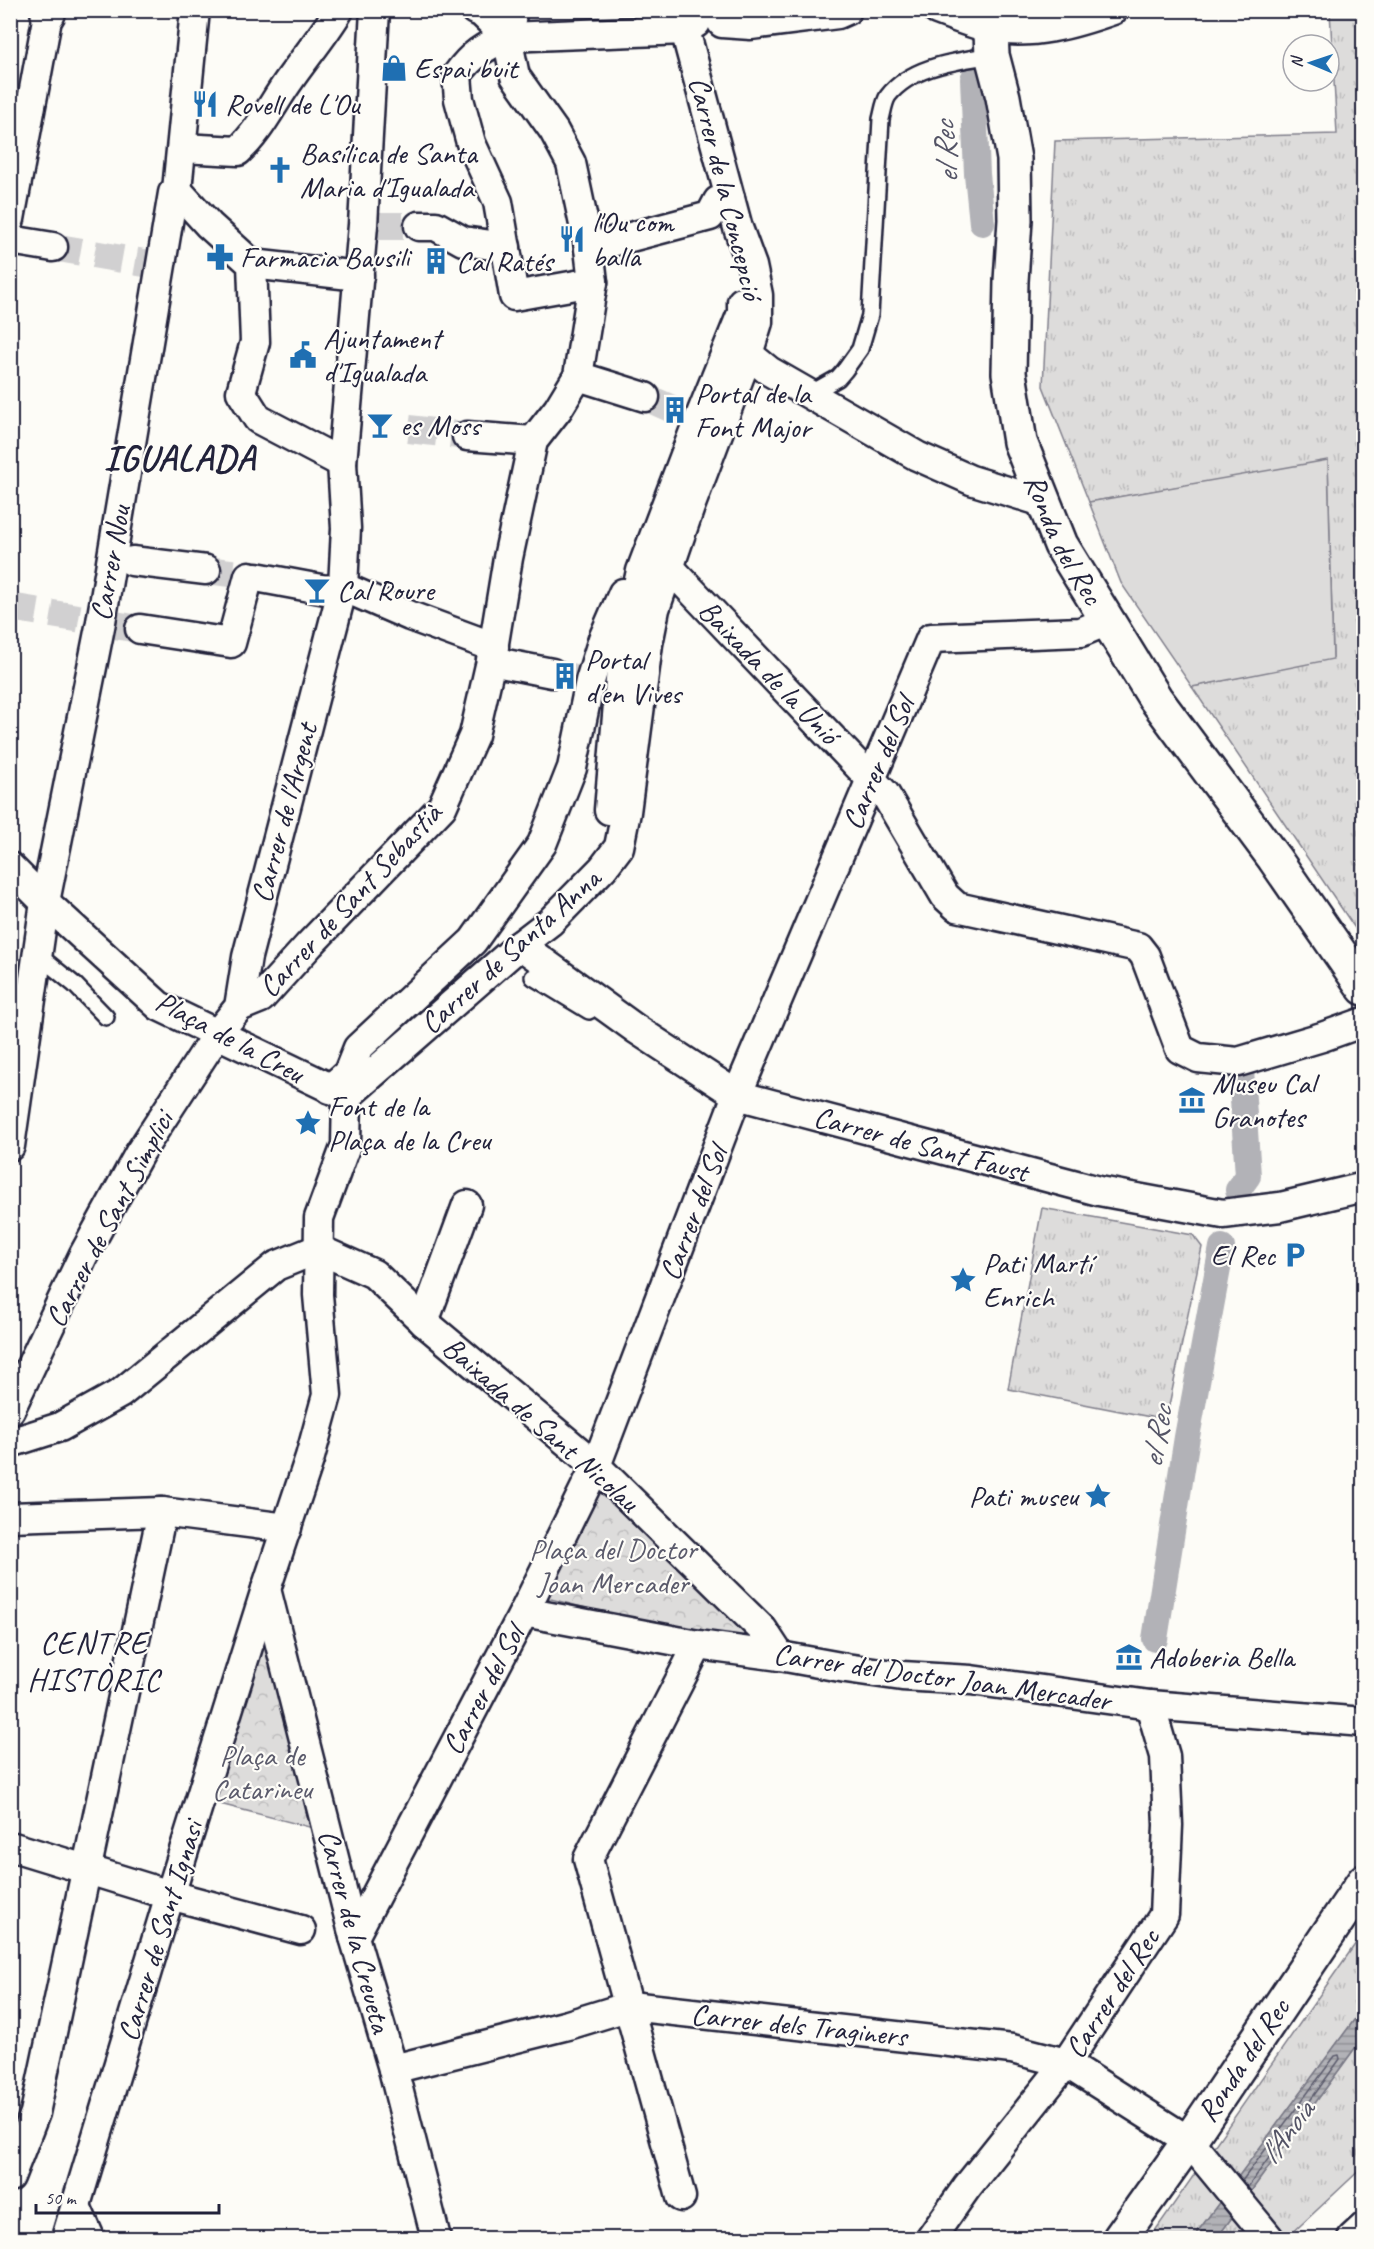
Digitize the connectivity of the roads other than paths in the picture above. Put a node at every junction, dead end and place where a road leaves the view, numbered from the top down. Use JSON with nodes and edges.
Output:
{"nodes":[{"id":1,"x":195,"y":10,"type":"edge"},
{"id":2,"x":339,"y":10,"type":"edge"},
{"id":3,"x":375,"y":10,"type":"edge"},
{"id":4,"x":475,"y":10,"type":"edge"},
{"id":5,"x":722,"y":10,"type":"edge"},
{"id":6,"x":847,"y":10,"type":"edge"},
{"id":7,"x":937,"y":10,"type":"edge"},
{"id":8,"x":1113,"y":10,"type":"edge"},
{"id":9,"x":45,"y":11,"type":"edge"},
{"id":10,"x":687,"y":17,"type":"edge"},
{"id":11,"x":510,"y":24,"type":"edge"},
{"id":12,"x":990,"y":31,"type":"edge"},
{"id":13,"x":182,"y":148,"type":"junction"},
{"id":14,"x":177,"y":190,"type":"junction"},
{"id":15,"x":730,"y":198,"type":"junction"},
{"id":16,"x":10,"y":219,"type":"edge"},
{"id":17,"x":419,"y":225,"type":"tunnel mouth"},
{"id":18,"x":738,"y":228,"type":"junction"},
{"id":19,"x":10,"y":240,"type":"edge"},
{"id":20,"x":53,"y":247,"type":"tunnel mouth"},
{"id":21,"x":506,"y":248,"type":"junction"},
{"id":22,"x":589,"y":248,"type":"junction"},
{"id":23,"x":252,"y":264,"type":"junction"},
{"id":24,"x":359,"y":276,"type":"junction"},
{"id":25,"x":593,"y":282,"type":"junction"},
{"id":26,"x":748,"y":354,"type":"junction"},
{"id":27,"x":582,"y":377,"type":"junction"},
{"id":28,"x":808,"y":394,"type":"junction"},
{"id":29,"x":645,"y":397,"type":"tunnel mouth"},
{"id":30,"x":467,"y":436,"type":"tunnel mouth"},
{"id":31,"x":533,"y":441,"type":"junction"},
{"id":32,"x":342,"y":463,"type":"junction"},
{"id":33,"x":1043,"y":502,"type":"junction"},
{"id":34,"x":121,"y":559,"type":"junction"},
{"id":35,"x":671,"y":569,"type":"junction"},
{"id":36,"x":206,"y":570,"type":"tunnel mouth"},
{"id":37,"x":641,"y":571,"type":"junction"},
{"id":38,"x":343,"y":587,"type":"junction"},
{"id":39,"x":1107,"y":621,"type":"junction"},
{"id":40,"x":140,"y":629,"type":"tunnel mouth"},
{"id":41,"x":493,"y":654,"type":"junction"},
{"id":42,"x":574,"y":678,"type":"junction"},
{"id":43,"x":871,"y":779,"type":"junction"},
{"id":44,"x":10,"y":867,"type":"edge"},
{"id":45,"x":580,"y":891,"type":"junction"},
{"id":46,"x":45,"y":902,"type":"junction"},
{"id":47,"x":520,"y":945,"type":"junction"},
{"id":48,"x":38,"y":955,"type":"junction"},
{"id":49,"x":533,"y":977,"type":"dead end"},
{"id":50,"x":1364,"y":988,"type":"edge"},
{"id":51,"x":239,"y":1007,"type":"junction"},
{"id":52,"x":106,"y":1017,"type":"dead end"},
{"id":53,"x":1364,"y":1022,"type":"edge"},
{"id":54,"x":636,"y":1029,"type":"junction"},
{"id":55,"x":217,"y":1034,"type":"junction"},
{"id":56,"x":339,"y":1093,"type":"junction"},
{"id":57,"x":737,"y":1095,"type":"junction"},
{"id":58,"x":10,"y":1146,"type":"edge"},
{"id":59,"x":1364,"y":1187,"type":"edge"},
{"id":60,"x":467,"y":1205,"type":"dead end"},
{"id":61,"x":318,"y":1249,"type":"junction"},
{"id":62,"x":424,"y":1322,"type":"junction"},
{"id":63,"x":10,"y":1410,"type":"edge"},
{"id":64,"x":10,"y":1443,"type":"edge"},
{"id":65,"x":596,"y":1466,"type":"junction"},
{"id":66,"x":162,"y":1512,"type":"junction"},
{"id":67,"x":10,"y":1517,"type":"edge"},
{"id":68,"x":287,"y":1528,"type":"junction"},
{"id":69,"x":266,"y":1589,"type":"junction"},
{"id":70,"x":524,"y":1612,"type":"junction"},
{"id":71,"x":698,"y":1645,"type":"junction"},
{"id":72,"x":780,"y":1656,"type":"junction"},
{"id":73,"x":1150,"y":1705,"type":"junction"},
{"id":74,"x":1364,"y":1722,"type":"edge"},
{"id":75,"x":10,"y":1846,"type":"edge"},
{"id":76,"x":86,"y":1870,"type":"junction"},
{"id":77,"x":1364,"y":1881,"type":"edge"},
{"id":78,"x":170,"y":1894,"type":"junction"},
{"id":79,"x":301,"y":1930,"type":"dead end"},
{"id":80,"x":354,"y":1937,"type":"junction"},
{"id":81,"x":630,"y":2007,"type":"junction"},
{"id":82,"x":1066,"y":2063,"type":"junction"},
{"id":83,"x":393,"y":2069,"type":"junction"},
{"id":84,"x":1198,"y":2152,"type":"junction"},
{"id":85,"x":10,"y":2177,"type":"edge"},
{"id":86,"x":681,"y":2197,"type":"dead end"},
{"id":87,"x":76,"y":2206,"type":"junction"},
{"id":88,"x":1364,"y":2227,"type":"edge"},
{"id":89,"x":66,"y":2238,"type":"edge"},
{"id":90,"x":90,"y":2238,"type":"edge"},
{"id":91,"x":436,"y":2238,"type":"edge"},
{"id":92,"x":931,"y":2238,"type":"edge"},
{"id":93,"x":1120,"y":2238,"type":"edge"},
{"id":94,"x":1269,"y":2238,"type":"edge"},
{"id":95,"x":1352,"y":2238,"type":"edge"}],
"edges":[{"from":1,"to":13,"type":"street","name":"Carrer Nou"},
{"from":2,"to":13,"type":"street"},
{"from":3,"to":24,"type":"street","name":"Carrer de l'Argent"},
{"from":4,"to":11,"type":"street"},
{"from":5,"to":6,"type":"street"},
{"from":7,"to":12,"type":"street"},
{"from":8,"to":12,"type":"street"},
{"from":9,"to":16,"type":"street"},
{"from":10,"to":11,"type":"street"},
{"from":10,"to":15,"type":"street","name":"Carrer de la Concepció"},
{"from":11,"to":21,"type":"street"},
{"from":11,"to":22,"type":"street"},
{"from":12,"to":28,"type":"lane"},
{"from":12,"to":33,"type":"street","name":"Ronda del Rec"},
{"from":13,"to":14,"type":"street","name":"Carrer Nou"},
{"from":14,"to":23,"type":"street"},
{"from":14,"to":34,"type":"street","name":"Carrer Nou"},
{"from":15,"to":18,"type":"street","name":"Carrer de la Concepció"},
{"from":15,"to":22,"type":"street"},
{"from":17,"to":21,"type":"street"},
{"from":18,"to":26,"type":"street","name":"Carrer de la Concepció"},
{"from":18,"to":37,"type":"street"},
{"from":19,"to":20,"type":"street"},
{"from":21,"to":25,"type":"street"},
{"from":22,"to":25,"type":"street"},
{"from":23,"to":24,"type":"street"},
{"from":23,"to":32,"type":"street"},
{"from":24,"to":32,"type":"street","name":"Carrer de l'Argent"},
{"from":25,"to":27,"type":"street"},
{"from":26,"to":28,"type":"street"},
{"from":26,"to":35,"type":"street","name":"Carrer de la Concepció"},
{"from":27,"to":29,"type":"street"},
{"from":27,"to":31,"type":"street"},
{"from":28,"to":33,"type":"street"},
{"from":30,"to":31,"type":"street"},
{"from":31,"to":41,"type":"street","name":"Carrer de Sant Sebastià"},
{"from":32,"to":38,"type":"street","name":"Carrer de l'Argent"},
{"from":33,"to":39,"type":"street","name":"Ronda del Rec"},
{"from":34,"to":36,"type":"street"},
{"from":34,"to":46,"type":"street","name":"Carrer Nou"},
{"from":35,"to":43,"type":"street","name":"Baixada de la Unió"},
{"from":35,"to":45,"type":"street","name":"Carrer de Santa Anna"},
{"from":37,"to":42,"type":"street"},
{"from":37,"to":45,"type":"street"},
{"from":38,"to":40,"type":"street"},
{"from":38,"to":41,"type":"street"},
{"from":38,"to":51,"type":"street","name":"Carrer de l'Argent"},
{"from":39,"to":43,"type":"street","name":"Carrer del Sol"},
{"from":39,"to":50,"type":"street","name":"Ronda del Rec"},
{"from":41,"to":42,"type":"street"},
{"from":41,"to":51,"type":"street","name":"Carrer de Sant Sebastià"},
{"from":42,"to":56,"type":"street"},
{"from":43,"to":53,"type":"street","name":"Baixada de la Unió"},
{"from":43,"to":57,"type":"street","name":"Carrer del Sol"},
{"from":44,"to":46,"type":"street","name":"Plaça de la Creu"},
{"from":45,"to":47,"type":"street","name":"Carrer de Santa Anna"},
{"from":46,"to":48,"type":"street","name":"Carrer Nou"},
{"from":46,"to":55,"type":"street","name":"Plaça de la Creu"},
{"from":47,"to":54,"type":"street","name":"Carrer de Sant Faust"},
{"from":47,"to":56,"type":"street","name":"Carrer de Santa Anna"},
{"from":48,"to":52,"type":"lane"},
{"from":48,"to":58,"type":"street","name":"Carrer Nou"},
{"from":49,"to":54,"type":"lane"},
{"from":51,"to":55,"type":"street"},
{"from":54,"to":57,"type":"street","name":"Carrer de Sant Faust"},
{"from":55,"to":56,"type":"street","name":"Plaça de la Creu"},
{"from":55,"to":63,"type":"street","name":"Carrer de Sant Simplici"},
{"from":56,"to":61,"type":"street","name":"Carrer de Sant Ignasi"},
{"from":57,"to":59,"type":"street","name":"Carrer de Sant Faust"},
{"from":57,"to":65,"type":"street","name":"Carrer del Sol"},
{"from":60,"to":62,"type":"street","name":"Baixada de Sant Nicolau"},
{"from":61,"to":62,"type":"street","name":"Baixada de Sant Nicolau"},
{"from":61,"to":64,"type":"street"},
{"from":61,"to":68,"type":"street","name":"Carrer de Sant Ignasi"},
{"from":62,"to":65,"type":"street","name":"Baixada de Sant Nicolau"},
{"from":65,"to":70,"type":"street","name":"Carrer del Sol"},
{"from":65,"to":72,"type":"street","name":"Baixada de Sant Nicolau"},
{"from":66,"to":67,"type":"street"},
{"from":66,"to":68,"type":"street"},
{"from":66,"to":76,"type":"street"},
{"from":68,"to":69,"type":"street","name":"Carrer de Sant Ignasi"},
{"from":69,"to":78,"type":"street","name":"Carrer de Sant Ignasi"},
{"from":69,"to":80,"type":"street","name":"Carrer de la Creueta"},
{"from":70,"to":71,"type":"street","name":"Carrer del Doctor Joan Mercader"},
{"from":70,"to":80,"type":"street","name":"Carrer del Sol"},
{"from":71,"to":72,"type":"street","name":"Carrer del Doctor Joan Mercader"},
{"from":71,"to":81,"type":"street"},
{"from":72,"to":73,"type":"street","name":"Carrer del Doctor Joan Mercader"},
{"from":73,"to":74,"type":"street","name":"Carrer del Doctor Joan Mercader"},
{"from":73,"to":82,"type":"street","name":"Carrer del Rec"},
{"from":75,"to":76,"type":"street"},
{"from":76,"to":78,"type":"street"},
{"from":76,"to":85,"type":"street"},
{"from":77,"to":84,"type":"street","name":"Ronda del Rec"},
{"from":78,"to":79,"type":"street"},
{"from":78,"to":87,"type":"street","name":"Carrer de Sant Ignasi"},
{"from":80,"to":83,"type":"street","name":"Carrer de la Creueta"},
{"from":81,"to":82,"type":"street","name":"Carrer dels Traginers"},
{"from":81,"to":83,"type":"street","name":"Carrer dels Traginers"},
{"from":81,"to":86,"type":"street"},
{"from":82,"to":84,"type":"street","name":"Carrer dels Traginers"},
{"from":82,"to":92,"type":"street","name":"Carrer del Rec"},
{"from":83,"to":91,"type":"street","name":"Carrer de la Creueta"},
{"from":84,"to":93,"type":"street","name":"Ronda del Rec"},
{"from":84,"to":94,"type":"street","name":"Carrer dels Traginers"},
{"from":87,"to":89,"type":"street","name":"Carrer de Sant Ignasi"},
{"from":87,"to":90,"type":"street"},
{"from":88,"to":95,"type":"street"}]}
